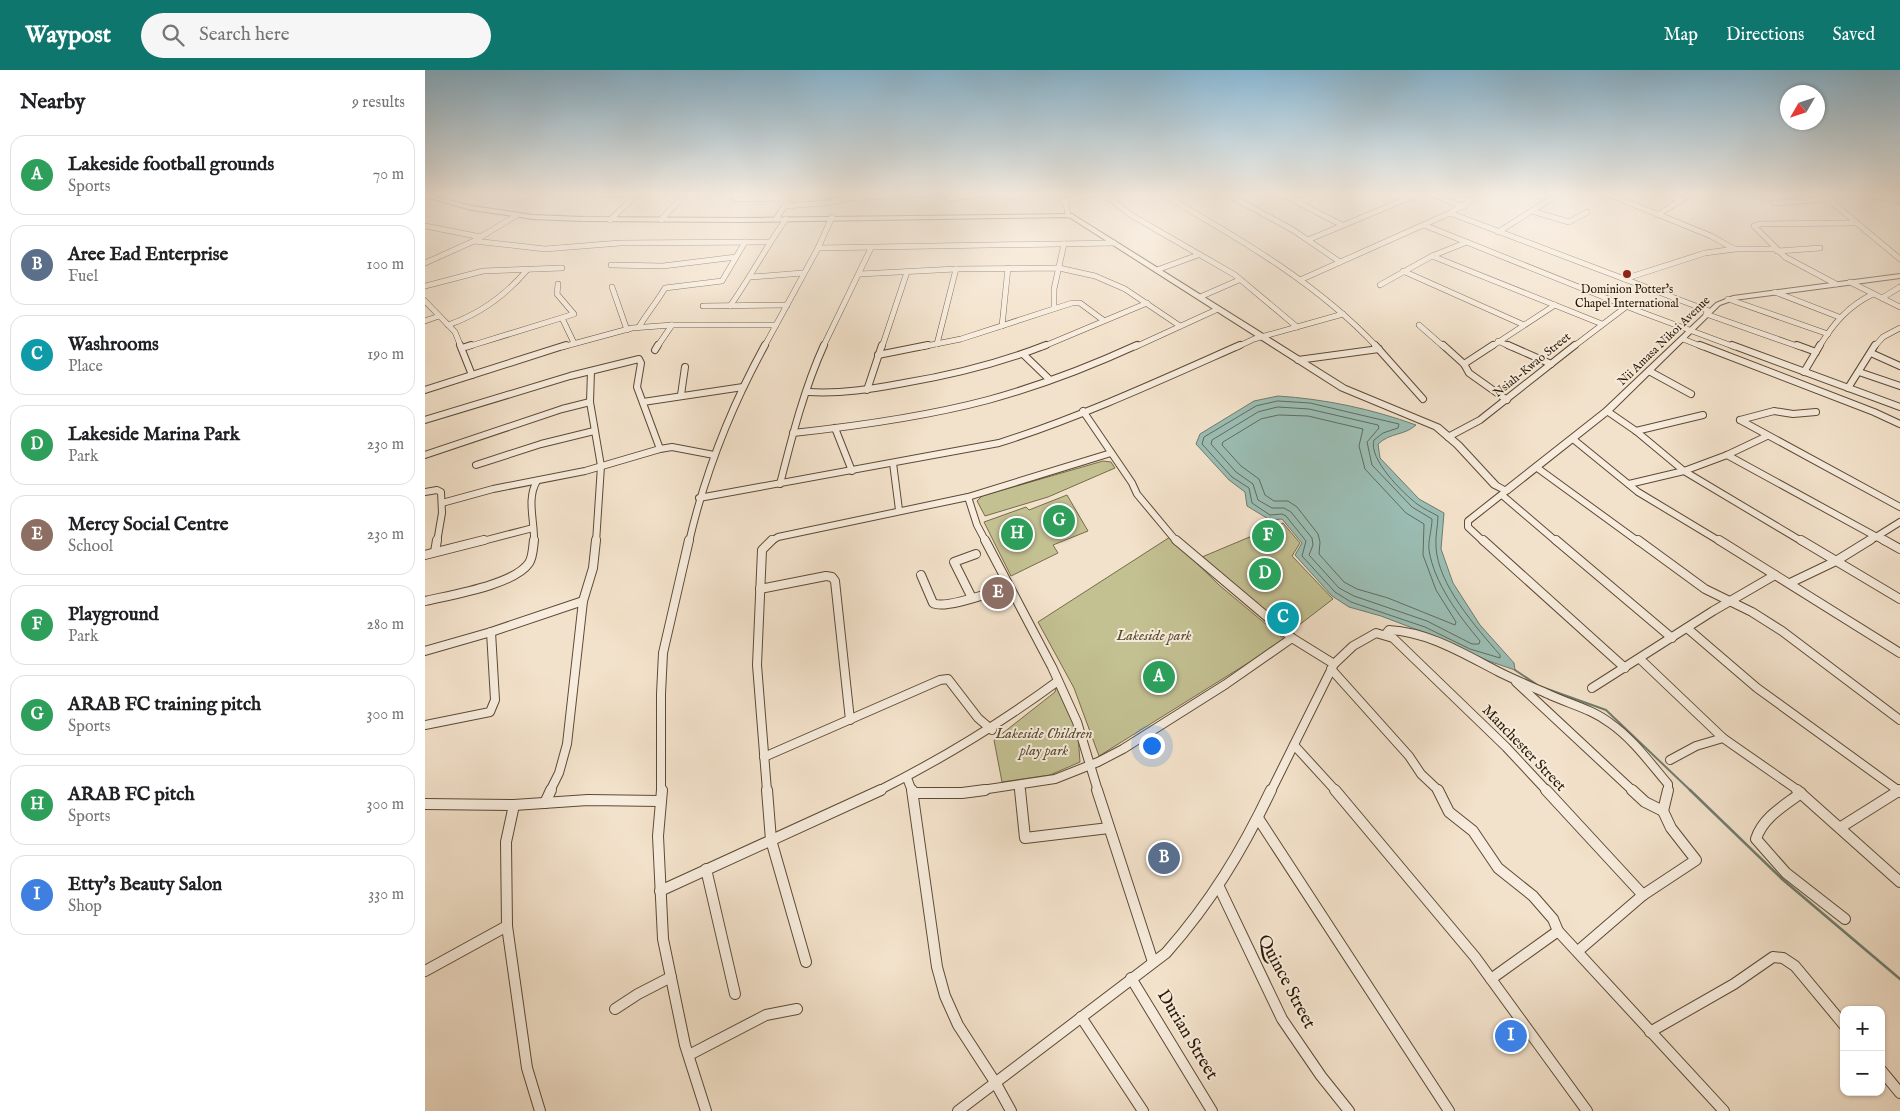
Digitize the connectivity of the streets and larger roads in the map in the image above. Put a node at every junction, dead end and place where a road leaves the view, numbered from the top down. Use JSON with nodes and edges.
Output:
{"nodes":[{"id":1,"x":745,"y":242,"type":"edge"},
{"id":2,"x":770,"y":242,"type":"edge"},
{"id":3,"x":471,"y":243,"type":"edge"},
{"id":4,"x":488,"y":243,"type":"edge"},
{"id":5,"x":672,"y":243,"type":"edge"},
{"id":6,"x":820,"y":243,"type":"edge"},
{"id":7,"x":1114,"y":243,"type":"joint"},
{"id":8,"x":1178,"y":243,"type":"edge"},
{"id":9,"x":1245,"y":243,"type":"edge"},
{"id":10,"x":1312,"y":243,"type":"edge"},
{"id":11,"x":1384,"y":243,"type":"edge"},
{"id":12,"x":1466,"y":243,"type":"edge"},
{"id":13,"x":1468,"y":243,"type":"edge"},
{"id":14,"x":1526,"y":243,"type":"edge"},
{"id":15,"x":1722,"y":243,"type":"edge"},
{"id":16,"x":1769,"y":243,"type":"edge"},
{"id":17,"x":1880,"y":243,"type":"edge"},
{"id":18,"x":1064,"y":244,"type":"junction"},
{"id":19,"x":818,"y":248,"type":"junction"},
{"id":20,"x":871,"y":248,"type":"junction"},
{"id":21,"x":1820,"y":248,"type":"dead end"},
{"id":22,"x":1735,"y":250,"type":"junction"},
{"id":23,"x":1776,"y":250,"type":"junction"},
{"id":24,"x":425,"y":255,"type":"edge"},
{"id":25,"x":1199,"y":255,"type":"junction"},
{"id":26,"x":1433,"y":256,"type":"junction"},
{"id":27,"x":439,"y":257,"type":"junction"},
{"id":28,"x":736,"y":257,"type":"junction"},
{"id":29,"x":1900,"y":259,"type":"edge"},
{"id":30,"x":1340,"y":262,"type":"junction"},
{"id":31,"x":425,"y":263,"type":"edge"},
{"id":32,"x":611,"y":265,"type":"dead end"},
{"id":33,"x":562,"y":268,"type":"dead end"},
{"id":34,"x":1008,"y":268,"type":"junction"},
{"id":35,"x":1059,"y":268,"type":"junction"},
{"id":36,"x":956,"y":269,"type":"junction"},
{"id":37,"x":527,"y":270,"type":"junction"},
{"id":38,"x":1157,"y":270,"type":"junction"},
{"id":39,"x":1403,"y":271,"type":"junction"},
{"id":40,"x":907,"y":272,"type":"junction"},
{"id":41,"x":803,"y":273,"type":"junction"},
{"id":42,"x":860,"y":274,"type":"junction"},
{"id":43,"x":1900,"y":276,"type":"edge"},
{"id":44,"x":751,"y":277,"type":"junction"},
{"id":45,"x":1624,"y":279,"type":"junction"},
{"id":46,"x":1239,"y":280,"type":"junction"},
{"id":47,"x":1300,"y":280,"type":"junction"},
{"id":48,"x":1850,"y":282,"type":"junction"},
{"id":49,"x":558,"y":284,"type":"dead end"},
{"id":50,"x":1836,"y":284,"type":"junction"},
{"id":51,"x":1379,"y":285,"type":"dead end"},
{"id":52,"x":425,"y":286,"type":"edge"},
{"id":53,"x":612,"y":287,"type":"dead end"},
{"id":54,"x":1900,"y":287,"type":"edge"},
{"id":55,"x":1775,"y":292,"type":"junction"},
{"id":56,"x":1873,"y":294,"type":"junction"},
{"id":57,"x":1200,"y":297,"type":"junction"},
{"id":58,"x":1882,"y":298,"type":"junction"},
{"id":59,"x":1728,"y":299,"type":"junction"},
{"id":60,"x":425,"y":301,"type":"edge"},
{"id":61,"x":1147,"y":303,"type":"junction"},
{"id":62,"x":787,"y":304,"type":"junction"},
{"id":63,"x":1555,"y":305,"type":"junction"},
{"id":64,"x":703,"y":306,"type":"dead end"},
{"id":65,"x":730,"y":306,"type":"junction"},
{"id":66,"x":1627,"y":306,"type":"junction"},
{"id":67,"x":1900,"y":307,"type":"edge"},
{"id":68,"x":1054,"y":308,"type":"junction"},
{"id":69,"x":1218,"y":309,"type":"junction"},
{"id":70,"x":1707,"y":312,"type":"junction"},
{"id":71,"x":1343,"y":314,"type":"junction"},
{"id":72,"x":439,"y":316,"type":"junction"},
{"id":73,"x":1839,"y":317,"type":"junction"},
{"id":74,"x":562,"y":318,"type":"junction"},
{"id":75,"x":1103,"y":320,"type":"junction"},
{"id":76,"x":425,"y":321,"type":"edge"},
{"id":77,"x":776,"y":324,"type":"junction"},
{"id":78,"x":1602,"y":324,"type":"junction"},
{"id":79,"x":448,"y":325,"type":"junction"},
{"id":80,"x":672,"y":325,"type":"junction"},
{"id":81,"x":1419,"y":325,"type":"dead end"},
{"id":82,"x":1524,"y":325,"type":"junction"},
{"id":83,"x":1002,"y":326,"type":"junction"},
{"id":84,"x":1180,"y":326,"type":"junction"},
{"id":85,"x":639,"y":327,"type":"junction"},
{"id":86,"x":1297,"y":327,"type":"junction"},
{"id":87,"x":1900,"y":328,"type":"edge"},
{"id":88,"x":627,"y":330,"type":"junction"},
{"id":89,"x":1691,"y":330,"type":"junction"},
{"id":90,"x":1828,"y":334,"type":"junction"},
{"id":91,"x":1262,"y":336,"type":"junction"},
{"id":92,"x":1683,"y":339,"type":"junction"},
{"id":93,"x":1498,"y":341,"type":"junction"},
{"id":94,"x":574,"y":343,"type":"junction"},
{"id":95,"x":937,"y":344,"type":"junction"},
{"id":96,"x":462,"y":348,"type":"junction"},
{"id":97,"x":1379,"y":349,"type":"junction"},
{"id":98,"x":655,"y":350,"type":"dead end"},
{"id":99,"x":1816,"y":352,"type":"junction"},
{"id":100,"x":1871,"y":353,"type":"junction"},
{"id":101,"x":1023,"y":354,"type":"junction"},
{"id":102,"x":878,"y":355,"type":"junction"},
{"id":103,"x":1298,"y":360,"type":"junction"},
{"id":104,"x":1464,"y":364,"type":"junction"},
{"id":105,"x":1551,"y":364,"type":"junction"},
{"id":106,"x":685,"y":366,"type":"dead end"},
{"id":107,"x":1900,"y":366,"type":"edge"},
{"id":108,"x":591,"y":371,"type":"junction"},
{"id":109,"x":1649,"y":371,"type":"junction"},
{"id":110,"x":1804,"y":372,"type":"junction"},
{"id":111,"x":1859,"y":372,"type":"junction"},
{"id":112,"x":473,"y":375,"type":"junction"},
{"id":113,"x":1050,"y":380,"type":"junction"},
{"id":114,"x":1900,"y":386,"type":"edge"},
{"id":115,"x":743,"y":387,"type":"junction"},
{"id":116,"x":1848,"y":388,"type":"junction"},
{"id":117,"x":425,"y":390,"type":"edge"},
{"id":118,"x":867,"y":390,"type":"junction"},
{"id":119,"x":808,"y":392,"type":"junction"},
{"id":120,"x":1691,"y":394,"type":"dead end"},
{"id":121,"x":681,"y":395,"type":"junction"},
{"id":122,"x":1423,"y":399,"type":"dead end"},
{"id":123,"x":1507,"y":400,"type":"junction"},
{"id":124,"x":589,"y":402,"type":"junction"},
{"id":125,"x":643,"y":402,"type":"junction"},
{"id":126,"x":1900,"y":407,"type":"edge"},
{"id":127,"x":1083,"y":411,"type":"junction"},
{"id":128,"x":1607,"y":411,"type":"junction"},
{"id":129,"x":1816,"y":412,"type":"dead end"},
{"id":130,"x":1703,"y":415,"type":"dead end"},
{"id":131,"x":425,"y":420,"type":"edge"},
{"id":132,"x":1900,"y":424,"type":"edge"},
{"id":133,"x":835,"y":428,"type":"junction"},
{"id":134,"x":594,"y":431,"type":"junction"},
{"id":135,"x":1636,"y":432,"type":"junction"},
{"id":136,"x":793,"y":433,"type":"junction"},
{"id":137,"x":1767,"y":436,"type":"junction"},
{"id":138,"x":1448,"y":437,"type":"junction"},
{"id":139,"x":1573,"y":439,"type":"junction"},
{"id":140,"x":660,"y":448,"type":"junction"},
{"id":141,"x":1111,"y":453,"type":"junction"},
{"id":142,"x":425,"y":455,"type":"edge"},
{"id":143,"x":714,"y":455,"type":"junction"},
{"id":144,"x":1727,"y":455,"type":"junction"},
{"id":145,"x":893,"y":463,"type":"junction"},
{"id":146,"x":476,"y":465,"type":"dead end"},
{"id":147,"x":601,"y":466,"type":"junction"},
{"id":148,"x":1536,"y":467,"type":"junction"},
{"id":149,"x":852,"y":471,"type":"junction"},
{"id":150,"x":1683,"y":471,"type":"junction"},
{"id":151,"x":537,"y":481,"type":"junction"},
{"id":152,"x":780,"y":484,"type":"junction"},
{"id":153,"x":1629,"y":484,"type":"junction"},
{"id":154,"x":425,"y":492,"type":"edge"},
{"id":155,"x":1504,"y":493,"type":"junction"},
{"id":156,"x":968,"y":497,"type":"junction"},
{"id":157,"x":699,"y":498,"type":"junction"},
{"id":158,"x":442,"y":503,"type":"junction"},
{"id":159,"x":1900,"y":506,"type":"edge"},
{"id":160,"x":899,"y":510,"type":"junction"},
{"id":161,"x":1900,"y":522,"type":"edge"},
{"id":162,"x":533,"y":528,"type":"junction"},
{"id":163,"x":1877,"y":536,"type":"junction"},
{"id":164,"x":1900,"y":548,"type":"edge"},
{"id":165,"x":435,"y":552,"type":"junction"},
{"id":166,"x":976,"y":554,"type":"dead end"},
{"id":167,"x":425,"y":555,"type":"edge"},
{"id":168,"x":1836,"y":561,"type":"junction"},
{"id":169,"x":921,"y":575,"type":"dead end"},
{"id":170,"x":1775,"y":575,"type":"junction"},
{"id":171,"x":1790,"y":582,"type":"junction"},
{"id":172,"x":1009,"y":587,"type":"junction"},
{"id":173,"x":760,"y":589,"type":"junction"},
{"id":174,"x":972,"y":598,"type":"junction"},
{"id":175,"x":1900,"y":599,"type":"edge"},
{"id":176,"x":425,"y":601,"type":"edge"},
{"id":177,"x":1730,"y":601,"type":"junction"},
{"id":178,"x":583,"y":602,"type":"junction"},
{"id":179,"x":1687,"y":628,"type":"junction"},
{"id":180,"x":491,"y":632,"type":"junction"},
{"id":181,"x":1380,"y":634,"type":"junction"},
{"id":182,"x":1292,"y":638,"type":"junction"},
{"id":183,"x":1673,"y":638,"type":"junction"},
{"id":184,"x":425,"y":650,"type":"edge"},
{"id":185,"x":1900,"y":653,"type":"edge"},
{"id":186,"x":1640,"y":659,"type":"junction"},
{"id":187,"x":1333,"y":666,"type":"junction"},
{"id":188,"x":1625,"y":668,"type":"junction"},
{"id":189,"x":1513,"y":679,"type":"junction"},
{"id":190,"x":1058,"y":681,"type":"junction"},
{"id":191,"x":1593,"y":688,"type":"dead end"},
{"id":192,"x":850,"y":720,"type":"junction"},
{"id":193,"x":1900,"y":720,"type":"edge"},
{"id":194,"x":425,"y":725,"type":"edge"},
{"id":195,"x":991,"y":730,"type":"junction"},
{"id":196,"x":1723,"y":738,"type":"junction"},
{"id":197,"x":1293,"y":745,"type":"junction"},
{"id":198,"x":764,"y":757,"type":"junction"},
{"id":199,"x":1670,"y":760,"type":"dead end"},
{"id":200,"x":1089,"y":765,"type":"junction"},
{"id":201,"x":907,"y":778,"type":"junction"},
{"id":202,"x":1019,"y":785,"type":"junction"},
{"id":203,"x":1900,"y":791,"type":"edge"},
{"id":204,"x":913,"y":793,"type":"junction"},
{"id":205,"x":1801,"y":793,"type":"junction"},
{"id":206,"x":660,"y":801,"type":"junction"},
{"id":207,"x":545,"y":803,"type":"junction"},
{"id":208,"x":425,"y":804,"type":"edge"},
{"id":209,"x":514,"y":805,"type":"junction"},
{"id":210,"x":1663,"y":811,"type":"junction"},
{"id":211,"x":1258,"y":818,"type":"junction"},
{"id":212,"x":1841,"y":827,"type":"junction"},
{"id":213,"x":1109,"y":828,"type":"junction"},
{"id":214,"x":771,"y":840,"type":"junction"},
{"id":215,"x":706,"y":870,"type":"junction"},
{"id":216,"x":1900,"y":882,"type":"edge"},
{"id":217,"x":1219,"y":887,"type":"junction"},
{"id":218,"x":660,"y":891,"type":"junction"},
{"id":219,"x":1643,"y":895,"type":"junction"},
{"id":220,"x":1845,"y":919,"type":"dead end"},
{"id":221,"x":507,"y":926,"type":"junction"},
{"id":222,"x":1559,"y":931,"type":"junction"},
{"id":223,"x":1578,"y":951,"type":"junction"},
{"id":224,"x":806,"y":962,"type":"dead end"},
{"id":225,"x":1153,"y":962,"type":"junction"},
{"id":226,"x":425,"y":971,"type":"edge"},
{"id":227,"x":671,"y":977,"type":"junction"},
{"id":228,"x":1131,"y":978,"type":"junction"},
{"id":229,"x":1491,"y":979,"type":"junction"},
{"id":230,"x":735,"y":994,"type":"dead end"},
{"id":231,"x":615,"y":1009,"type":"dead end"},
{"id":232,"x":797,"y":1009,"type":"dead end"},
{"id":233,"x":1081,"y":1016,"type":"junction"},
{"id":234,"x":1840,"y":1020,"type":"edge"},
{"id":235,"x":1650,"y":1032,"type":"junction"},
{"id":236,"x":689,"y":1055,"type":"junction"},
{"id":237,"x":1885,"y":1075,"type":"edge"},
{"id":238,"x":995,"y":1082,"type":"junction"},
{"id":239,"x":1900,"y":1093,"type":"edge"},
{"id":240,"x":540,"y":1111,"type":"edge"},
{"id":241,"x":705,"y":1111,"type":"edge"},
{"id":242,"x":958,"y":1111,"type":"edge"},
{"id":243,"x":1011,"y":1111,"type":"edge"},
{"id":244,"x":1143,"y":1111,"type":"edge"},
{"id":245,"x":1212,"y":1111,"type":"edge"},
{"id":246,"x":1349,"y":1111,"type":"edge"},
{"id":247,"x":1449,"y":1111,"type":"edge"},
{"id":248,"x":1587,"y":1111,"type":"edge"},
{"id":249,"x":1724,"y":1111,"type":"edge"}],
"edges":[{"from":1,"to":28,"type":"street"},
{"from":2,"to":44,"type":"street"},
{"from":3,"to":27,"type":"street"},
{"from":4,"to":5,"type":"street"},
{"from":6,"to":19,"type":"street"},
{"from":7,"to":18,"type":"street"},
{"from":7,"to":38,"type":"street"},
{"from":8,"to":25,"type":"street"},
{"from":9,"to":47,"type":"street"},
{"from":10,"to":30,"type":"street"},
{"from":11,"to":30,"type":"street"},
{"from":12,"to":26,"type":"street"},
{"from":13,"to":66,"type":"street"},
{"from":14,"to":45,"type":"street"},
{"from":15,"to":22,"type":"street"},
{"from":16,"to":23,"type":"street"},
{"from":17,"to":29,"type":"street"},
{"from":18,"to":20,"type":"street"},
{"from":18,"to":35,"type":"street"},
{"from":19,"to":20,"type":"street"},
{"from":19,"to":41,"type":"street"},
{"from":20,"to":42,"type":"street"},
{"from":21,"to":23,"type":"street"},
{"from":22,"to":23,"type":"street"},
{"from":22,"to":45,"type":"street"},
{"from":23,"to":50,"type":"street"},
{"from":24,"to":27,"type":"street"},
{"from":25,"to":38,"type":"street"},
{"from":25,"to":46,"type":"street"},
{"from":26,"to":39,"type":"street"},
{"from":26,"to":63,"type":"street"},
{"from":27,"to":31,"type":"street"},
{"from":28,"to":32,"type":"street"},
{"from":28,"to":85,"type":"street"},
{"from":30,"to":47,"type":"street"},
{"from":33,"to":37,"type":"street"},
{"from":34,"to":35,"type":"street"},
{"from":34,"to":36,"type":"street"},
{"from":34,"to":83,"type":"street"},
{"from":35,"to":61,"type":"street"},
{"from":35,"to":68,"type":"street"},
{"from":36,"to":40,"type":"street"},
{"from":36,"to":95,"type":"street"},
{"from":37,"to":52,"type":"street"},
{"from":37,"to":79,"type":"street"},
{"from":38,"to":57,"type":"street"},
{"from":39,"to":51,"type":"street"},
{"from":39,"to":82,"type":"street"},
{"from":40,"to":42,"type":"street"},
{"from":40,"to":102,"type":"street"},
{"from":41,"to":44,"type":"street"},
{"from":41,"to":62,"type":"street"},
{"from":42,"to":119,"type":"street"},
{"from":43,"to":48,"type":"street","name":"Nii Amasa Nikoi Avenue"},
{"from":44,"to":65,"type":"street"},
{"from":45,"to":70,"type":"street"},
{"from":46,"to":57,"type":"street"},
{"from":46,"to":86,"type":"street"},
{"from":47,"to":71,"type":"street"},
{"from":48,"to":50,"type":"street","name":"Nii Amasa Nikoi Avenue"},
{"from":48,"to":56,"type":"street"},
{"from":49,"to":74,"type":"street"},
{"from":50,"to":55,"type":"street","name":"Nii Amasa Nikoi Avenue"},
{"from":53,"to":88,"type":"street"},
{"from":54,"to":58,"type":"street"},
{"from":55,"to":59,"type":"street","name":"Nii Amasa Nikoi Avenue"},
{"from":55,"to":73,"type":"street"},
{"from":56,"to":58,"type":"street"},
{"from":56,"to":73,"type":"street"},
{"from":57,"to":69,"type":"street"},
{"from":58,"to":67,"type":"street"},
{"from":59,"to":70,"type":"street","name":"Nii Amasa Nikoi Avenue"},
{"from":59,"to":90,"type":"street"},
{"from":60,"to":72,"type":"street"},
{"from":61,"to":75,"type":"street"},
{"from":61,"to":84,"type":"street"},
{"from":62,"to":65,"type":"street"},
{"from":62,"to":77,"type":"street"},
{"from":63,"to":78,"type":"street"},
{"from":63,"to":82,"type":"street"},
{"from":64,"to":65,"type":"street"},
{"from":66,"to":78,"type":"street","name":"Nsiah-Kwao Street"},
{"from":66,"to":89,"type":"street"},
{"from":68,"to":75,"type":"street"},
{"from":68,"to":83,"type":"street"},
{"from":69,"to":84,"type":"street"},
{"from":69,"to":91,"type":"street"},
{"from":70,"to":89,"type":"street","name":"Nii Amasa Nikoi Avenue"},
{"from":70,"to":99,"type":"street"},
{"from":71,"to":86,"type":"street"},
{"from":71,"to":97,"type":"street"},
{"from":72,"to":76,"type":"street"},
{"from":72,"to":79,"type":"street"},
{"from":73,"to":90,"type":"street"},
{"from":74,"to":94,"type":"street"},
{"from":74,"to":96,"type":"street"},
{"from":75,"to":101,"type":"street"},
{"from":77,"to":80,"type":"street"},
{"from":77,"to":115,"type":"street"},
{"from":78,"to":105,"type":"street","name":"Nsiah-Kwao Street"},
{"from":79,"to":96,"type":"street"},
{"from":80,"to":85,"type":"street"},
{"from":80,"to":98,"type":"street"},
{"from":81,"to":104,"type":"street"},
{"from":82,"to":93,"type":"street"},
{"from":83,"to":95,"type":"street"},
{"from":84,"to":113,"type":"street"},
{"from":85,"to":88,"type":"street"},
{"from":86,"to":91,"type":"street"},
{"from":87,"to":100,"type":"street"},
{"from":88,"to":94,"type":"street"},
{"from":89,"to":92,"type":"street","name":"Nii Amasa Nikoi Avenue"},
{"from":89,"to":110,"type":"street"},
{"from":90,"to":99,"type":"street"},
{"from":91,"to":103,"type":"street"},
{"from":91,"to":127,"type":"street"},
{"from":92,"to":109,"type":"street","name":"Nii Amasa Nikoi Avenue"},
{"from":92,"to":132,"type":"street"},
{"from":93,"to":104,"type":"street"},
{"from":93,"to":105,"type":"street"},
{"from":94,"to":112,"type":"street"},
{"from":95,"to":102,"type":"street"},
{"from":96,"to":112,"type":"street"},
{"from":97,"to":103,"type":"street"},
{"from":97,"to":122,"type":"street"},
{"from":99,"to":110,"type":"street"},
{"from":100,"to":107,"type":"street"},
{"from":100,"to":111,"type":"street"},
{"from":101,"to":113,"type":"street"},
{"from":101,"to":118,"type":"street"},
{"from":102,"to":118,"type":"street"},
{"from":103,"to":138,"type":"street"},
{"from":104,"to":123,"type":"street"},
{"from":105,"to":123,"type":"street","name":"Nsiah-Kwao Street"},
{"from":106,"to":121,"type":"street"},
{"from":108,"to":124,"type":"street"},
{"from":108,"to":125,"type":"street"},
{"from":108,"to":131,"type":"street"},
{"from":109,"to":120,"type":"street"},
{"from":109,"to":128,"type":"street","name":"Nii Amasa Nikoi Avenue"},
{"from":110,"to":116,"type":"street"},
{"from":111,"to":114,"type":"street"},
{"from":111,"to":116,"type":"street"},
{"from":112,"to":117,"type":"street"},
{"from":113,"to":133,"type":"street"},
{"from":115,"to":121,"type":"street"},
{"from":115,"to":143,"type":"street"},
{"from":116,"to":126,"type":"street"},
{"from":118,"to":119,"type":"street"},
{"from":119,"to":136,"type":"street"},
{"from":121,"to":125,"type":"street"},
{"from":123,"to":138,"type":"street","name":"Nsiah-Kwao Street"},
{"from":124,"to":134,"type":"street"},
{"from":124,"to":142,"type":"street"},
{"from":125,"to":140,"type":"street"},
{"from":127,"to":141,"type":"street"},
{"from":127,"to":145,"type":"street"},
{"from":128,"to":135,"type":"street"},
{"from":128,"to":139,"type":"street","name":"Nii Amasa Nikoi Avenue"},
{"from":129,"to":137,"type":"street"},
{"from":130,"to":135,"type":"street"},
{"from":133,"to":136,"type":"street"},
{"from":133,"to":149,"type":"street"},
{"from":134,"to":146,"type":"street"},
{"from":134,"to":147,"type":"street"},
{"from":135,"to":150,"type":"street"},
{"from":136,"to":152,"type":"street"},
{"from":137,"to":144,"type":"street"},
{"from":137,"to":159,"type":"street"},
{"from":138,"to":155,"type":"street"},
{"from":139,"to":148,"type":"street","name":"Nii Amasa Nikoi Avenue"},
{"from":139,"to":153,"type":"street"},
{"from":140,"to":143,"type":"street"},
{"from":140,"to":147,"type":"street"},
{"from":141,"to":156,"type":"street"},
{"from":141,"to":182,"type":"street"},
{"from":143,"to":157,"type":"street"},
{"from":144,"to":150,"type":"street"},
{"from":144,"to":163,"type":"street"},
{"from":145,"to":149,"type":"street"},
{"from":145,"to":160,"type":"street"},
{"from":147,"to":151,"type":"street"},
{"from":147,"to":178,"type":"street"},
{"from":148,"to":155,"type":"street","name":"Nii Amasa Nikoi Avenue"},
{"from":148,"to":177,"type":"street"},
{"from":149,"to":152,"type":"street"},
{"from":150,"to":153,"type":"street"},
{"from":150,"to":168,"type":"street"},
{"from":151,"to":158,"type":"street"},
{"from":151,"to":162,"type":"street"},
{"from":152,"to":157,"type":"street"},
{"from":153,"to":170,"type":"street"},
{"from":154,"to":158,"type":"street"},
{"from":155,"to":183,"type":"street"},
{"from":155,"to":188,"type":"street"},
{"from":156,"to":160,"type":"street"},
{"from":156,"to":172,"type":"street"},
{"from":157,"to":206,"type":"street"},
{"from":158,"to":165,"type":"street"},
{"from":160,"to":173,"type":"street"},
{"from":161,"to":163,"type":"street"},
{"from":162,"to":165,"type":"street"},
{"from":162,"to":176,"type":"street"},
{"from":163,"to":164,"type":"street"},
{"from":163,"to":168,"type":"street"},
{"from":165,"to":167,"type":"street"},
{"from":166,"to":174,"type":"street"},
{"from":168,"to":171,"type":"street"},
{"from":168,"to":175,"type":"street"},
{"from":169,"to":174,"type":"street"},
{"from":170,"to":171,"type":"street"},
{"from":170,"to":177,"type":"street"},
{"from":171,"to":185,"type":"street"},
{"from":172,"to":174,"type":"street"},
{"from":172,"to":190,"type":"street"},
{"from":173,"to":192,"type":"street"},
{"from":173,"to":198,"type":"street"},
{"from":177,"to":179,"type":"street"},
{"from":177,"to":193,"type":"street"},
{"from":178,"to":180,"type":"street"},
{"from":178,"to":207,"type":"street"},
{"from":179,"to":183,"type":"street"},
{"from":179,"to":203,"type":"street"},
{"from":180,"to":184,"type":"street"},
{"from":180,"to":194,"type":"street"},
{"from":181,"to":187,"type":"street"},
{"from":181,"to":189,"type":"street"},
{"from":181,"to":219,"type":"street","name":"Manchester Street"},
{"from":182,"to":187,"type":"street"},
{"from":182,"to":200,"type":"street"},
{"from":183,"to":186,"type":"street"},
{"from":186,"to":188,"type":"street"},
{"from":186,"to":196,"type":"street"},
{"from":187,"to":197,"type":"street"},
{"from":187,"to":222,"type":"street"},
{"from":188,"to":191,"type":"street"},
{"from":189,"to":210,"type":"street"},
{"from":189,"to":210,"type":"street"},
{"from":190,"to":195,"type":"street"},
{"from":190,"to":200,"type":"street"},
{"from":192,"to":195,"type":"street"},
{"from":192,"to":198,"type":"street"},
{"from":195,"to":201,"type":"street"},
{"from":196,"to":199,"type":"street"},
{"from":196,"to":205,"type":"street"},
{"from":197,"to":211,"type":"street"},
{"from":197,"to":229,"type":"street"},
{"from":198,"to":214,"type":"street"},
{"from":200,"to":202,"type":"street"},
{"from":200,"to":213,"type":"street"},
{"from":201,"to":204,"type":"street"},
{"from":201,"to":214,"type":"street"},
{"from":202,"to":204,"type":"street"},
{"from":202,"to":213,"type":"street"},
{"from":203,"to":212,"type":"street"},
{"from":204,"to":238,"type":"street"},
{"from":205,"to":212,"type":"street"},
{"from":205,"to":220,"type":"street"},
{"from":206,"to":207,"type":"street"},
{"from":206,"to":218,"type":"street"},
{"from":207,"to":209,"type":"street"},
{"from":208,"to":209,"type":"street"},
{"from":209,"to":221,"type":"street"},
{"from":210,"to":219,"type":"street"},
{"from":211,"to":217,"type":"street"},
{"from":211,"to":247,"type":"street"},
{"from":212,"to":216,"type":"street"},
{"from":213,"to":225,"type":"street"},
{"from":214,"to":215,"type":"street"},
{"from":214,"to":224,"type":"street"},
{"from":215,"to":218,"type":"street"},
{"from":215,"to":230,"type":"street"},
{"from":217,"to":225,"type":"street"},
{"from":217,"to":246,"type":"street","name":"Quince Street"},
{"from":218,"to":227,"type":"street"},
{"from":219,"to":223,"type":"street"},
{"from":221,"to":226,"type":"street"},
{"from":221,"to":240,"type":"street"},
{"from":222,"to":223,"type":"street"},
{"from":222,"to":229,"type":"street"},
{"from":223,"to":235,"type":"street"},
{"from":225,"to":228,"type":"street"},
{"from":227,"to":231,"type":"street"},
{"from":227,"to":236,"type":"street"},
{"from":228,"to":233,"type":"street"},
{"from":228,"to":245,"type":"street","name":"Durian Street"},
{"from":229,"to":248,"type":"street"},
{"from":232,"to":236,"type":"street"},
{"from":233,"to":238,"type":"street"},
{"from":233,"to":244,"type":"street"},
{"from":234,"to":235,"type":"street"},
{"from":235,"to":249,"type":"street"},
{"from":236,"to":241,"type":"street"},
{"from":237,"to":239,"type":"street"},
{"from":238,"to":242,"type":"street"},
{"from":238,"to":243,"type":"street"}]}
